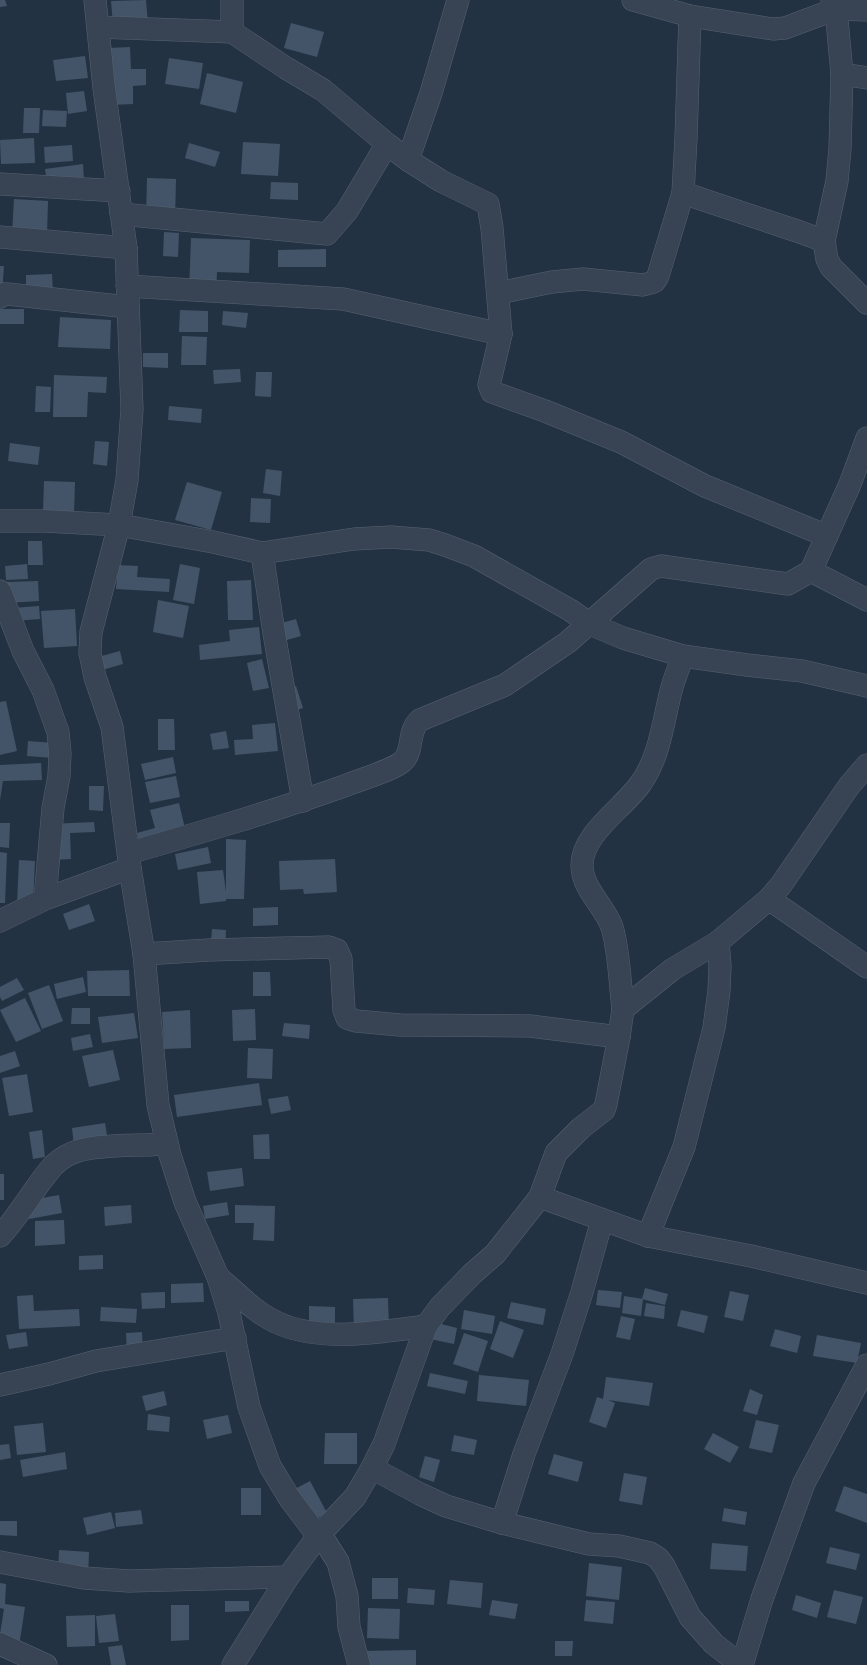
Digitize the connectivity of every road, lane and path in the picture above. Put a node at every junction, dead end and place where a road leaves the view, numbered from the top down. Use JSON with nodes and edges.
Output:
{"nodes":[{"id":1,"x":95,"y":0,"type":"edge"},
{"id":2,"x":232,"y":0,"type":"edge"},
{"id":3,"x":458,"y":0,"type":"edge"},
{"id":4,"x":633,"y":0,"type":"edge"},
{"id":5,"x":834,"y":5,"type":"edge"},
{"id":6,"x":867,"y":10,"type":"edge"},
{"id":7,"x":690,"y":16,"type":"junction"},
{"id":8,"x":98,"y":27,"type":"junction"},
{"id":9,"x":232,"y":32,"type":"junction"},
{"id":10,"x":842,"y":74,"type":"junction"},
{"id":11,"x":867,"y":78,"type":"edge"},
{"id":12,"x":387,"y":144,"type":"junction"},
{"id":13,"x":408,"y":160,"type":"junction"},
{"id":14,"x":0,"y":184,"type":"edge"},
{"id":15,"x":119,"y":191,"type":"junction"},
{"id":16,"x":683,"y":193,"type":"junction"},
{"id":17,"x":122,"y":214,"type":"junction"},
{"id":18,"x":0,"y":237,"type":"edge"},
{"id":19,"x":824,"y":241,"type":"junction"},
{"id":20,"x":126,"y":248,"type":"junction"},
{"id":21,"x":498,"y":294,"type":"junction"},
{"id":22,"x":128,"y":296,"type":"junction"},
{"id":23,"x":0,"y":297,"type":"edge"},
{"id":24,"x":867,"y":303,"type":"edge"},
{"id":25,"x":501,"y":334,"type":"junction"},
{"id":26,"x":867,"y":438,"type":"edge"},
{"id":27,"x":0,"y":521,"type":"edge"},
{"id":28,"x":119,"y":525,"type":"junction"},
{"id":29,"x":827,"y":536,"type":"junction"},
{"id":30,"x":262,"y":553,"type":"junction"},
{"id":31,"x":811,"y":571,"type":"junction"},
{"id":32,"x":0,"y":591,"type":"edge"},
{"id":33,"x":867,"y":600,"type":"edge"},
{"id":34,"x":590,"y":624,"type":"junction"},
{"id":35,"x":683,"y":656,"type":"junction"},
{"id":36,"x":867,"y":686,"type":"edge"},
{"id":37,"x":867,"y":765,"type":"edge"},
{"id":38,"x":303,"y":801,"type":"junction"},
{"id":39,"x":130,"y":861,"type":"junction"},
{"id":40,"x":45,"y":899,"type":"junction"},
{"id":41,"x":769,"y":899,"type":"junction"},
{"id":42,"x":0,"y":921,"type":"edge"},
{"id":43,"x":718,"y":942,"type":"junction"},
{"id":44,"x":144,"y":954,"type":"junction"},
{"id":45,"x":867,"y":967,"type":"edge"},
{"id":46,"x":623,"y":1009,"type":"junction"},
{"id":47,"x":619,"y":1037,"type":"junction"},
{"id":48,"x":167,"y":1144,"type":"junction"},
{"id":49,"x":540,"y":1197,"type":"junction"},
{"id":50,"x":602,"y":1220,"type":"junction"},
{"id":51,"x":0,"y":1236,"type":"edge"},
{"id":52,"x":648,"y":1236,"type":"junction"},
{"id":53,"x":218,"y":1277,"type":"junction"},
{"id":54,"x":867,"y":1283,"type":"edge"},
{"id":55,"x":426,"y":1326,"type":"junction"},
{"id":56,"x":235,"y":1338,"type":"junction"},
{"id":57,"x":867,"y":1365,"type":"edge"},
{"id":58,"x":0,"y":1385,"type":"edge"},
{"id":59,"x":372,"y":1468,"type":"junction"},
{"id":60,"x":502,"y":1522,"type":"junction"},
{"id":61,"x":318,"y":1536,"type":"junction"},
{"id":62,"x":0,"y":1562,"type":"edge"},
{"id":63,"x":288,"y":1577,"type":"junction"},
{"id":64,"x":0,"y":1644,"type":"edge"},
{"id":65,"x":46,"y":1665,"type":"edge"},
{"id":66,"x":233,"y":1665,"type":"edge"},
{"id":67,"x":359,"y":1665,"type":"edge"},
{"id":68,"x":741,"y":1665,"type":"edge"}],
"edges":[{"from":1,"to":8,"type":"street"},
{"from":2,"to":9,"type":"street"},
{"from":3,"to":13,"type":"street"},
{"from":4,"to":7,"type":"street"},
{"from":5,"to":6,"type":"street"},
{"from":5,"to":7,"type":"street"},
{"from":5,"to":10,"type":"street"},
{"from":7,"to":16,"type":"street"},
{"from":8,"to":9,"type":"street"},
{"from":8,"to":15,"type":"street"},
{"from":9,"to":12,"type":"street"},
{"from":10,"to":11,"type":"street"},
{"from":10,"to":19,"type":"street"},
{"from":12,"to":13,"type":"street"},
{"from":12,"to":17,"type":"street"},
{"from":13,"to":21,"type":"street"},
{"from":14,"to":15,"type":"street"},
{"from":15,"to":17,"type":"street"},
{"from":16,"to":19,"type":"street"},
{"from":16,"to":21,"type":"street"},
{"from":17,"to":20,"type":"street"},
{"from":18,"to":20,"type":"street"},
{"from":19,"to":24,"type":"street"},
{"from":20,"to":22,"type":"street"},
{"from":21,"to":25,"type":"street"},
{"from":22,"to":23,"type":"street"},
{"from":22,"to":25,"type":"street"},
{"from":22,"to":28,"type":"street"},
{"from":25,"to":29,"type":"street"},
{"from":26,"to":29,"type":"street"},
{"from":27,"to":28,"type":"street"},
{"from":28,"to":30,"type":"street"},
{"from":28,"to":39,"type":"street"},
{"from":29,"to":31,"type":"street"},
{"from":30,"to":34,"type":"street"},
{"from":30,"to":38,"type":"street"},
{"from":31,"to":33,"type":"street"},
{"from":31,"to":34,"type":"street"},
{"from":32,"to":40,"type":"street"},
{"from":34,"to":35,"type":"street"},
{"from":34,"to":38,"type":"street"},
{"from":35,"to":36,"type":"street"},
{"from":35,"to":46,"type":"street"},
{"from":37,"to":41,"type":"street"},
{"from":38,"to":39,"type":"street"},
{"from":39,"to":40,"type":"street"},
{"from":39,"to":44,"type":"street"},
{"from":40,"to":42,"type":"street"},
{"from":41,"to":43,"type":"street"},
{"from":41,"to":45,"type":"street"},
{"from":43,"to":46,"type":"street"},
{"from":43,"to":52,"type":"street"},
{"from":44,"to":47,"type":"street"},
{"from":44,"to":48,"type":"street"},
{"from":46,"to":47,"type":"street"},
{"from":47,"to":49,"type":"street"},
{"from":48,"to":51,"type":"street"},
{"from":48,"to":53,"type":"street"},
{"from":49,"to":50,"type":"street"},
{"from":49,"to":55,"type":"street"},
{"from":50,"to":52,"type":"street"},
{"from":50,"to":60,"type":"street"},
{"from":52,"to":54,"type":"street"},
{"from":53,"to":55,"type":"street"},
{"from":53,"to":56,"type":"street"},
{"from":55,"to":59,"type":"street"},
{"from":56,"to":58,"type":"street"},
{"from":56,"to":61,"type":"street"},
{"from":57,"to":68,"type":"street"},
{"from":59,"to":60,"type":"street"},
{"from":59,"to":61,"type":"street"},
{"from":60,"to":68,"type":"street"},
{"from":61,"to":63,"type":"street"},
{"from":61,"to":67,"type":"street"},
{"from":62,"to":63,"type":"street"},
{"from":63,"to":66,"type":"street"},
{"from":64,"to":65,"type":"street"}]}
